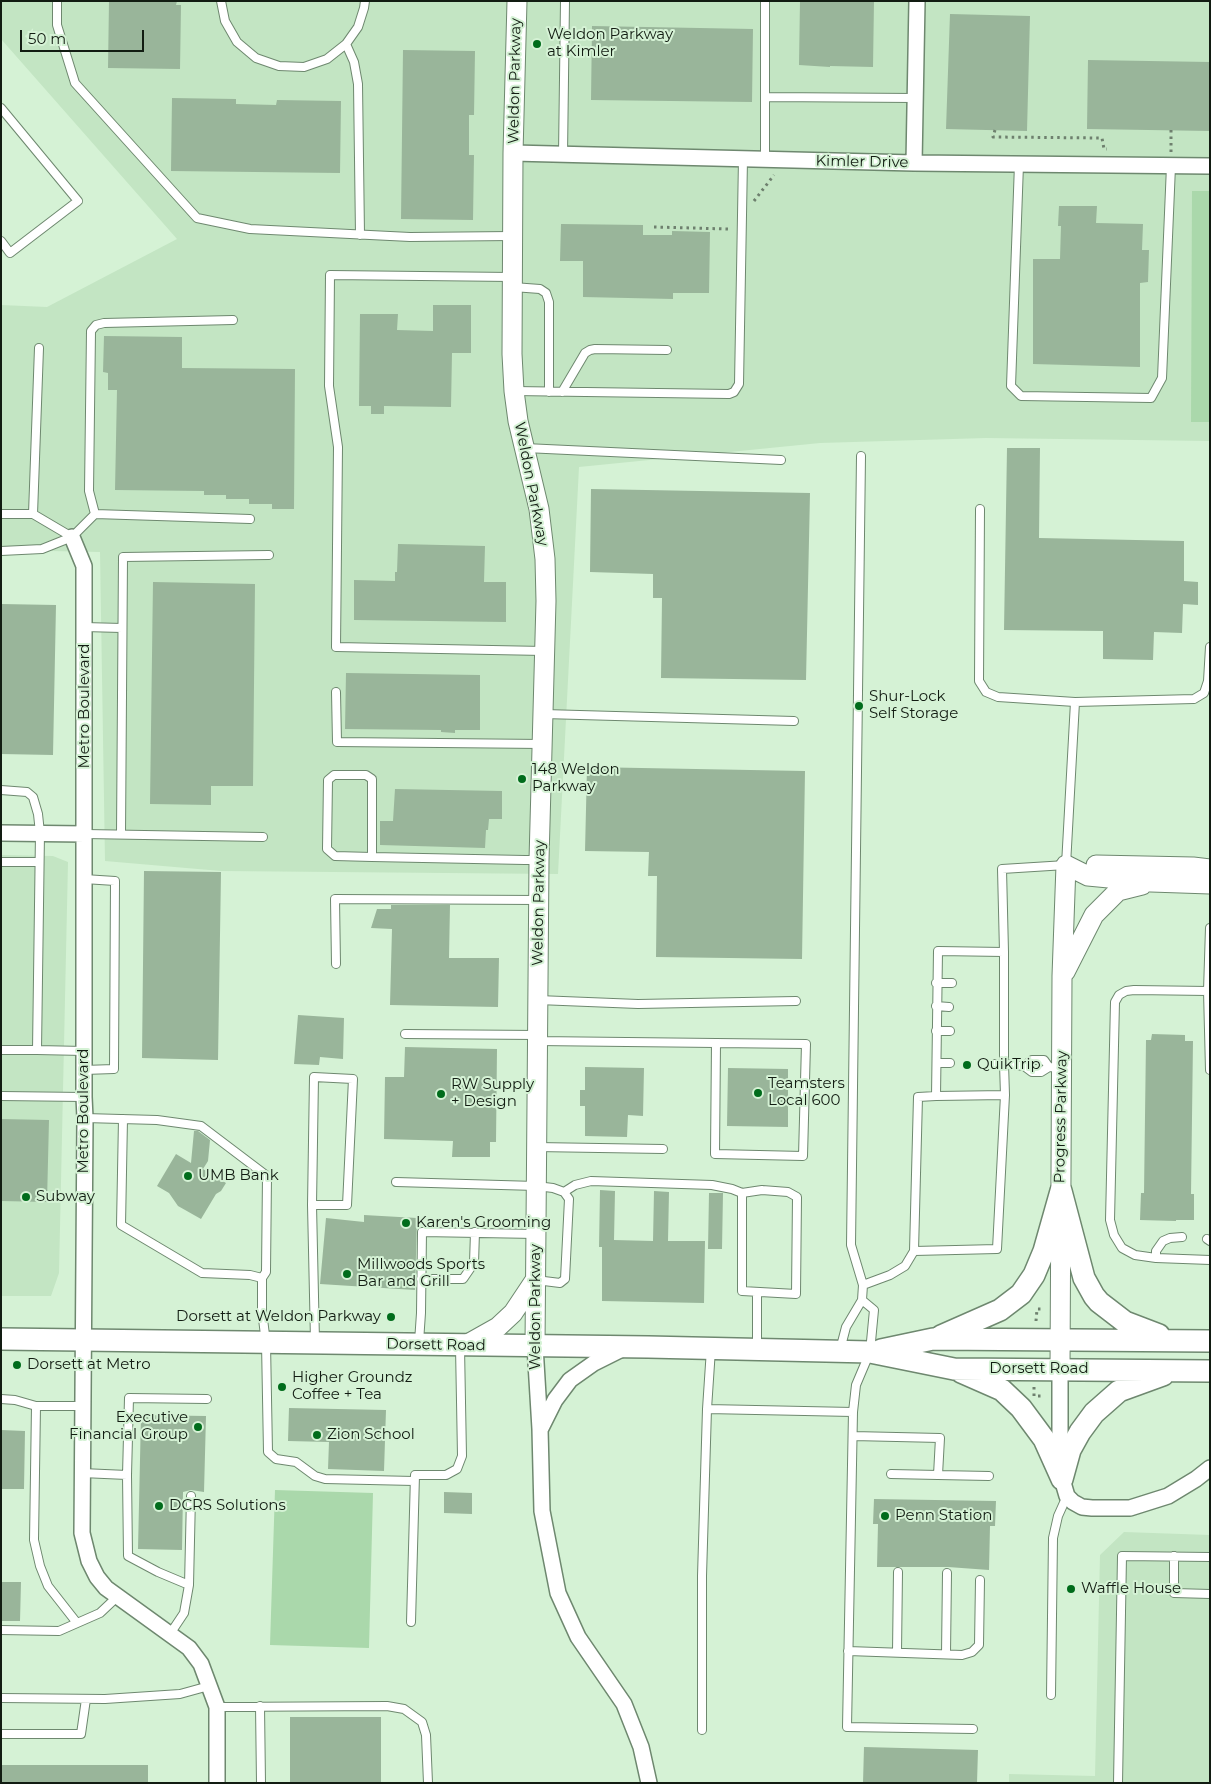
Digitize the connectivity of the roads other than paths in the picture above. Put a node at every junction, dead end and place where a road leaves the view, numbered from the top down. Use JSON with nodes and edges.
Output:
{"nodes":[{"id":1,"x":57,"y":1,"type":"edge"},
{"id":2,"x":221,"y":1,"type":"edge"},
{"id":3,"x":364,"y":1,"type":"edge"},
{"id":4,"x":517,"y":1,"type":"edge"},
{"id":5,"x":565,"y":1,"type":"edge"},
{"id":6,"x":766,"y":1,"type":"edge"},
{"id":7,"x":917,"y":1,"type":"edge"},
{"id":8,"x":346,"y":44,"type":"junction"},
{"id":9,"x":765,"y":97,"type":"junction"},
{"id":10,"x":915,"y":98,"type":"junction"},
{"id":11,"x":1,"y":108,"type":"edge"},
{"id":12,"x":513,"y":153,"type":"junction"},
{"id":13,"x":563,"y":154,"type":"junction"},
{"id":14,"x":743,"y":159,"type":"junction"},
{"id":15,"x":765,"y":160,"type":"junction"},
{"id":16,"x":914,"y":163,"type":"junction"},
{"id":17,"x":1019,"y":164,"type":"junction"},
{"id":18,"x":1170,"y":166,"type":"junction"},
{"id":19,"x":1210,"y":166,"type":"edge"},
{"id":20,"x":360,"y":235,"type":"junction"},
{"id":21,"x":513,"y":236,"type":"junction"},
{"id":22,"x":1,"y":241,"type":"edge"},
{"id":23,"x":512,"y":282,"type":"junction"},
{"id":24,"x":233,"y":320,"type":"dead end"},
{"id":25,"x":39,"y":348,"type":"dead end"},
{"id":26,"x":667,"y":350,"type":"dead end"},
{"id":27,"x":514,"y":391,"type":"junction"},
{"id":28,"x":548,"y":392,"type":"junction"},
{"id":29,"x":562,"y":392,"type":"junction"},
{"id":30,"x":524,"y":448,"type":"junction"},
{"id":31,"x":861,"y":456,"type":"dead end"},
{"id":32,"x":781,"y":460,"type":"dead end"},
{"id":33,"x":980,"y":509,"type":"dead end"},
{"id":34,"x":1,"y":514,"type":"edge"},
{"id":35,"x":33,"y":514,"type":"junction"},
{"id":36,"x":95,"y":514,"type":"junction"},
{"id":37,"x":250,"y":519,"type":"dead end"},
{"id":38,"x":72,"y":537,"type":"junction"},
{"id":39,"x":1,"y":550,"type":"edge"},
{"id":40,"x":269,"y":555,"type":"dead end"},
{"id":41,"x":84,"y":627,"type":"junction"},
{"id":42,"x":122,"y":628,"type":"junction"},
{"id":43,"x":1210,"y":647,"type":"edge"},
{"id":44,"x":545,"y":650,"type":"junction"},
{"id":45,"x":336,"y":692,"type":"dead end"},
{"id":46,"x":1075,"y":702,"type":"junction"},
{"id":47,"x":544,"y":714,"type":"junction"},
{"id":48,"x":794,"y":721,"type":"dead end"},
{"id":49,"x":543,"y":744,"type":"junction"},
{"id":50,"x":1,"y":790,"type":"edge"},
{"id":51,"x":1,"y":833,"type":"edge"},
{"id":52,"x":40,"y":834,"type":"junction"},
{"id":53,"x":84,"y":834,"type":"junction"},
{"id":54,"x":121,"y":834,"type":"junction"},
{"id":55,"x":263,"y":837,"type":"dead end"},
{"id":56,"x":372,"y":856,"type":"junction"},
{"id":57,"x":539,"y":860,"type":"junction"},
{"id":58,"x":1,"y":862,"type":"edge"},
{"id":59,"x":39,"y":862,"type":"junction"},
{"id":60,"x":1066,"y":864,"type":"junction"},
{"id":61,"x":1210,"y":870,"type":"edge"},
{"id":62,"x":84,"y":879,"type":"junction"},
{"id":63,"x":1150,"y":882,"type":"junction"},
{"id":64,"x":1210,"y":884,"type":"edge"},
{"id":65,"x":539,"y":900,"type":"junction"},
{"id":66,"x":1210,"y":928,"type":"edge"},
{"id":67,"x":1004,"y":952,"type":"junction"},
{"id":68,"x":336,"y":964,"type":"dead end"},
{"id":69,"x":1062,"y":976,"type":"junction"},
{"id":70,"x":936,"y":982,"type":"junction"},
{"id":71,"x":952,"y":983,"type":"dead end"},
{"id":72,"x":1208,"y":990,"type":"junction"},
{"id":73,"x":538,"y":1000,"type":"junction"},
{"id":74,"x":796,"y":1001,"type":"dead end"},
{"id":75,"x":936,"y":1006,"type":"junction"},
{"id":76,"x":949,"y":1007,"type":"dead end"},
{"id":77,"x":995,"y":1007,"type":"dead end"},
{"id":78,"x":1004,"y":1008,"type":"junction"},
{"id":79,"x":995,"y":1030,"type":"dead end"},
{"id":80,"x":1004,"y":1030,"type":"junction"},
{"id":81,"x":936,"y":1031,"type":"junction"},
{"id":82,"x":950,"y":1031,"type":"dead end"},
{"id":83,"x":405,"y":1034,"type":"dead end"},
{"id":84,"x":537,"y":1038,"type":"junction"},
{"id":85,"x":716,"y":1043,"type":"junction"},
{"id":86,"x":1,"y":1050,"type":"edge"},
{"id":87,"x":37,"y":1050,"type":"junction"},
{"id":88,"x":84,"y":1051,"type":"junction"},
{"id":89,"x":937,"y":1063,"type":"junction"},
{"id":90,"x":950,"y":1063,"type":"dead end"},
{"id":91,"x":995,"y":1064,"type":"dead end"},
{"id":92,"x":1004,"y":1064,"type":"junction"},
{"id":93,"x":1024,"y":1066,"type":"junction"},
{"id":94,"x":1056,"y":1068,"type":"junction"},
{"id":95,"x":84,"y":1070,"type":"junction"},
{"id":96,"x":1210,"y":1070,"type":"edge"},
{"id":97,"x":1,"y":1096,"type":"edge"},
{"id":98,"x":936,"y":1096,"type":"junction"},
{"id":99,"x":1005,"y":1096,"type":"junction"},
{"id":100,"x":84,"y":1098,"type":"junction"},
{"id":101,"x":85,"y":1118,"type":"junction"},
{"id":102,"x":123,"y":1119,"type":"junction"},
{"id":103,"x":536,"y":1147,"type":"junction"},
{"id":104,"x":663,"y":1149,"type":"dead end"},
{"id":105,"x":396,"y":1182,"type":"dead end"},
{"id":106,"x":536,"y":1186,"type":"junction"},
{"id":107,"x":1061,"y":1191,"type":"junction"},
{"id":108,"x":564,"y":1192,"type":"junction"},
{"id":109,"x":742,"y":1193,"type":"junction"},
{"id":110,"x":312,"y":1205,"type":"junction"},
{"id":111,"x":475,"y":1232,"type":"junction"},
{"id":112,"x":536,"y":1234,"type":"junction"},
{"id":113,"x":1182,"y":1237,"type":"dead end"},
{"id":114,"x":914,"y":1251,"type":"junction"},
{"id":115,"x":1156,"y":1258,"type":"junction"},
{"id":116,"x":1210,"y":1260,"type":"edge"},
{"id":117,"x":262,"y":1278,"type":"junction"},
{"id":118,"x":421,"y":1279,"type":"junction"},
{"id":119,"x":535,"y":1280,"type":"junction"},
{"id":120,"x":863,"y":1285,"type":"junction"},
{"id":121,"x":758,"y":1293,"type":"junction"},
{"id":122,"x":862,"y":1300,"type":"junction"},
{"id":123,"x":1,"y":1339,"type":"edge"},
{"id":124,"x":933,"y":1339,"type":"junction"},
{"id":125,"x":82,"y":1340,"type":"junction"},
{"id":126,"x":1060,"y":1340,"type":"junction"},
{"id":127,"x":1174,"y":1340,"type":"junction"},
{"id":128,"x":1210,"y":1340,"type":"edge"},
{"id":129,"x":266,"y":1343,"type":"junction"},
{"id":130,"x":315,"y":1343,"type":"junction"},
{"id":131,"x":419,"y":1344,"type":"junction"},
{"id":132,"x":463,"y":1345,"type":"junction"},
{"id":133,"x":535,"y":1346,"type":"junction"},
{"id":134,"x":627,"y":1347,"type":"junction"},
{"id":135,"x":711,"y":1349,"type":"junction"},
{"id":136,"x":757,"y":1350,"type":"junction"},
{"id":137,"x":840,"y":1352,"type":"junction"},
{"id":138,"x":870,"y":1352,"type":"junction"},
{"id":139,"x":954,"y":1369,"type":"junction"},
{"id":140,"x":1060,"y":1369,"type":"junction"},
{"id":141,"x":1177,"y":1370,"type":"junction"},
{"id":142,"x":1210,"y":1371,"type":"edge"},
{"id":143,"x":1,"y":1399,"type":"edge"},
{"id":144,"x":207,"y":1399,"type":"dead end"},
{"id":145,"x":36,"y":1406,"type":"junction"},
{"id":146,"x":83,"y":1406,"type":"junction"},
{"id":147,"x":707,"y":1409,"type":"junction"},
{"id":148,"x":853,"y":1412,"type":"junction"},
{"id":149,"x":540,"y":1429,"type":"junction"},
{"id":150,"x":853,"y":1436,"type":"junction"},
{"id":151,"x":1210,"y":1468,"type":"edge"},
{"id":152,"x":82,"y":1473,"type":"junction"},
{"id":153,"x":891,"y":1474,"type":"dead end"},
{"id":154,"x":127,"y":1475,"type":"junction"},
{"id":155,"x":938,"y":1475,"type":"junction"},
{"id":156,"x":989,"y":1476,"type":"dead end"},
{"id":157,"x":414,"y":1481,"type":"junction"},
{"id":158,"x":1065,"y":1488,"type":"junction"},
{"id":159,"x":191,"y":1496,"type":"dead end"},
{"id":160,"x":1174,"y":1556,"type":"junction"},
{"id":161,"x":1210,"y":1557,"type":"edge"},
{"id":162,"x":898,"y":1572,"type":"dead end"},
{"id":163,"x":947,"y":1573,"type":"dead end"},
{"id":164,"x":980,"y":1580,"type":"dead end"},
{"id":165,"x":189,"y":1585,"type":"junction"},
{"id":166,"x":1210,"y":1594,"type":"edge"},
{"id":167,"x":117,"y":1597,"type":"junction"},
{"id":168,"x":411,"y":1622,"type":"dead end"},
{"id":169,"x":77,"y":1623,"type":"junction"},
{"id":170,"x":1,"y":1630,"type":"edge"},
{"id":171,"x":170,"y":1634,"type":"junction"},
{"id":172,"x":848,"y":1651,"type":"junction"},
{"id":173,"x":896,"y":1652,"type":"junction"},
{"id":174,"x":946,"y":1654,"type":"junction"},
{"id":175,"x":208,"y":1686,"type":"junction"},
{"id":176,"x":1051,"y":1694,"type":"dead end"},
{"id":177,"x":1,"y":1698,"type":"edge"},
{"id":178,"x":86,"y":1699,"type":"junction"},
{"id":179,"x":217,"y":1706,"type":"junction"},
{"id":180,"x":260,"y":1706,"type":"junction"},
{"id":181,"x":974,"y":1729,"type":"dead end"},
{"id":182,"x":702,"y":1730,"type":"dead end"},
{"id":183,"x":1,"y":1734,"type":"edge"},
{"id":184,"x":217,"y":1783,"type":"edge"},
{"id":185,"x":261,"y":1783,"type":"edge"},
{"id":186,"x":428,"y":1783,"type":"edge"},
{"id":187,"x":649,"y":1783,"type":"edge"},
{"id":188,"x":1118,"y":1783,"type":"edge"}],
"edges":[{"from":1,"to":20,"type":"lane"},
{"from":2,"to":8,"type":"lane"},
{"from":3,"to":8,"type":"lane"},
{"from":4,"to":12,"type":"street","name":"Weldon Parkway"},
{"from":5,"to":13,"type":"lane"},
{"from":6,"to":9,"type":"lane"},
{"from":7,"to":10,"type":"street"},
{"from":8,"to":20,"type":"lane"},
{"from":9,"to":10,"type":"lane"},
{"from":9,"to":15,"type":"lane"},
{"from":10,"to":16,"type":"street"},
{"from":11,"to":22,"type":"lane"},
{"from":12,"to":13,"type":"street","name":"Kimler Drive"},
{"from":12,"to":21,"type":"street","name":"Weldon Parkway"},
{"from":13,"to":14,"type":"street","name":"Kimler Drive"},
{"from":14,"to":15,"type":"street","name":"Kimler Drive"},
{"from":14,"to":29,"type":"lane"},
{"from":15,"to":16,"type":"street","name":"Kimler Drive"},
{"from":16,"to":17,"type":"street","name":"Kimler Drive"},
{"from":17,"to":18,"type":"street","name":"Kimler Drive"},
{"from":17,"to":18,"type":"lane"},
{"from":18,"to":19,"type":"street","name":"Kimler Drive"},
{"from":20,"to":21,"type":"lane"},
{"from":21,"to":23,"type":"street","name":"Weldon Parkway"},
{"from":23,"to":27,"type":"street","name":"Weldon Parkway"},
{"from":23,"to":28,"type":"lane"},
{"from":23,"to":44,"type":"lane"},
{"from":24,"to":36,"type":"lane"},
{"from":25,"to":35,"type":"lane"},
{"from":26,"to":29,"type":"lane"},
{"from":27,"to":28,"type":"lane"},
{"from":27,"to":30,"type":"street","name":"Weldon Parkway"},
{"from":28,"to":29,"type":"lane"},
{"from":30,"to":32,"type":"lane"},
{"from":30,"to":44,"type":"street","name":"Weldon Parkway"},
{"from":31,"to":120,"type":"lane"},
{"from":33,"to":46,"type":"lane"},
{"from":34,"to":35,"type":"lane"},
{"from":35,"to":38,"type":"lane"},
{"from":36,"to":37,"type":"lane"},
{"from":36,"to":38,"type":"lane"},
{"from":38,"to":39,"type":"lane"},
{"from":38,"to":41,"type":"street","name":"Metro Boulevard"},
{"from":40,"to":42,"type":"lane"},
{"from":41,"to":42,"type":"lane"},
{"from":41,"to":53,"type":"street","name":"Metro Boulevard"},
{"from":42,"to":54,"type":"lane"},
{"from":43,"to":46,"type":"lane"},
{"from":44,"to":47,"type":"street","name":"Weldon Parkway"},
{"from":45,"to":49,"type":"lane"},
{"from":46,"to":60,"type":"lane"},
{"from":47,"to":48,"type":"lane"},
{"from":47,"to":49,"type":"street","name":"Weldon Parkway"},
{"from":49,"to":57,"type":"street","name":"Weldon Parkway"},
{"from":50,"to":52,"type":"lane"},
{"from":51,"to":52,"type":"street"},
{"from":52,"to":53,"type":"street"},
{"from":52,"to":59,"type":"lane"},
{"from":53,"to":54,"type":"lane"},
{"from":53,"to":62,"type":"street","name":"Metro Boulevard"},
{"from":54,"to":55,"type":"lane"},
{"from":56,"to":56,"type":"lane"},
{"from":56,"to":57,"type":"lane"},
{"from":57,"to":65,"type":"street","name":"Weldon Parkway"},
{"from":58,"to":59,"type":"lane"},
{"from":59,"to":87,"type":"lane"},
{"from":60,"to":61,"type":"street"},
{"from":60,"to":63,"type":"street"},
{"from":60,"to":67,"type":"lane"},
{"from":60,"to":69,"type":"street","name":"Progress Parkway"},
{"from":62,"to":88,"type":"street","name":"Metro Boulevard"},
{"from":62,"to":95,"type":"lane"},
{"from":63,"to":64,"type":"street"},
{"from":63,"to":69,"type":"street"},
{"from":65,"to":68,"type":"lane"},
{"from":65,"to":73,"type":"street","name":"Weldon Parkway"},
{"from":66,"to":72,"type":"lane"},
{"from":67,"to":70,"type":"lane"},
{"from":67,"to":78,"type":"lane"},
{"from":69,"to":94,"type":"street","name":"Progress Parkway"},
{"from":70,"to":71,"type":"lane"},
{"from":70,"to":75,"type":"lane"},
{"from":72,"to":96,"type":"lane"},
{"from":72,"to":115,"type":"lane"},
{"from":73,"to":74,"type":"lane"},
{"from":73,"to":84,"type":"street","name":"Weldon Parkway"},
{"from":75,"to":76,"type":"lane"},
{"from":75,"to":81,"type":"lane"},
{"from":77,"to":78,"type":"lane"},
{"from":78,"to":80,"type":"lane"},
{"from":79,"to":80,"type":"lane"},
{"from":80,"to":92,"type":"lane"},
{"from":81,"to":82,"type":"lane"},
{"from":81,"to":89,"type":"lane"},
{"from":83,"to":84,"type":"lane"},
{"from":84,"to":85,"type":"lane"},
{"from":84,"to":103,"type":"street","name":"Weldon Parkway"},
{"from":85,"to":85,"type":"lane"},
{"from":86,"to":87,"type":"lane"},
{"from":87,"to":88,"type":"lane"},
{"from":88,"to":95,"type":"street","name":"Metro Boulevard"},
{"from":89,"to":90,"type":"lane"},
{"from":89,"to":98,"type":"lane"},
{"from":91,"to":92,"type":"lane"},
{"from":92,"to":93,"type":"lane"},
{"from":92,"to":99,"type":"lane"},
{"from":93,"to":94,"type":"lane"},
{"from":93,"to":94,"type":"lane"},
{"from":94,"to":107,"type":"street","name":"Progress Parkway"},
{"from":95,"to":100,"type":"street","name":"Metro Boulevard"},
{"from":97,"to":100,"type":"lane"},
{"from":98,"to":99,"type":"lane"},
{"from":98,"to":114,"type":"lane"},
{"from":99,"to":114,"type":"lane"},
{"from":100,"to":101,"type":"street","name":"Metro Boulevard"},
{"from":101,"to":102,"type":"lane"},
{"from":101,"to":125,"type":"street","name":"Metro Boulevard"},
{"from":102,"to":117,"type":"lane"},
{"from":102,"to":117,"type":"lane"},
{"from":103,"to":104,"type":"lane"},
{"from":103,"to":106,"type":"street","name":"Weldon Parkway"},
{"from":105,"to":106,"type":"lane"},
{"from":106,"to":108,"type":"lane"},
{"from":106,"to":112,"type":"street","name":"Weldon Parkway"},
{"from":107,"to":124,"type":"main road"},
{"from":107,"to":126,"type":"street","name":"Progress Parkway"},
{"from":107,"to":127,"type":"main road"},
{"from":108,"to":109,"type":"lane"},
{"from":108,"to":119,"type":"lane"},
{"from":109,"to":121,"type":"lane"},
{"from":109,"to":121,"type":"lane"},
{"from":110,"to":110,"type":"lane"},
{"from":110,"to":130,"type":"lane"},
{"from":111,"to":112,"type":"lane"},
{"from":111,"to":118,"type":"lane"},
{"from":111,"to":118,"type":"lane"},
{"from":112,"to":119,"type":"street","name":"Weldon Parkway"},
{"from":113,"to":115,"type":"lane"},
{"from":114,"to":120,"type":"lane"},
{"from":115,"to":116,"type":"lane"},
{"from":117,"to":129,"type":"lane"},
{"from":118,"to":131,"type":"lane"},
{"from":119,"to":132,"type":"street"},
{"from":119,"to":133,"type":"street","name":"Weldon Parkway"},
{"from":120,"to":122,"type":"lane"},
{"from":121,"to":136,"type":"lane"},
{"from":122,"to":137,"type":"lane"},
{"from":122,"to":138,"type":"lane"},
{"from":123,"to":125,"type":"main road","name":"Dorsett Road"},
{"from":124,"to":126,"type":"main road","name":"Dorsett Road"},
{"from":124,"to":138,"type":"main road","name":"Dorsett Road"},
{"from":125,"to":129,"type":"main road","name":"Dorsett Road"},
{"from":125,"to":146,"type":"street","name":"Metro Boulevard"},
{"from":126,"to":127,"type":"main road","name":"Dorsett Road"},
{"from":126,"to":140,"type":"street","name":"Progress Parkway"},
{"from":127,"to":128,"type":"main road","name":"Dorsett Road"},
{"from":129,"to":130,"type":"main road","name":"Dorsett Road"},
{"from":129,"to":157,"type":"lane"},
{"from":130,"to":131,"type":"main road","name":"Dorsett Road"},
{"from":131,"to":132,"type":"main road","name":"Dorsett Road"},
{"from":132,"to":133,"type":"main road","name":"Dorsett Road"},
{"from":132,"to":157,"type":"lane"},
{"from":133,"to":134,"type":"main road","name":"Dorsett Road"},
{"from":133,"to":149,"type":"street","name":"Weldon Parkway"},
{"from":134,"to":135,"type":"main road","name":"Dorsett Road"},
{"from":134,"to":149,"type":"street"},
{"from":135,"to":136,"type":"main road","name":"Dorsett Road"},
{"from":135,"to":147,"type":"lane"},
{"from":136,"to":137,"type":"main road","name":"Dorsett Road"},
{"from":137,"to":138,"type":"main road","name":"Dorsett Road"},
{"from":138,"to":139,"type":"main road","name":"Dorsett Road"},
{"from":138,"to":148,"type":"lane"},
{"from":139,"to":140,"type":"main road","name":"Dorsett Road"},
{"from":139,"to":158,"type":"main road"},
{"from":140,"to":141,"type":"main road","name":"Dorsett Road"},
{"from":140,"to":158,"type":"street"},
{"from":141,"to":142,"type":"main road","name":"Dorsett Road"},
{"from":141,"to":158,"type":"main road"},
{"from":143,"to":145,"type":"lane"},
{"from":144,"to":154,"type":"lane"},
{"from":145,"to":146,"type":"lane"},
{"from":145,"to":169,"type":"lane"},
{"from":146,"to":152,"type":"street","name":"Metro Boulevard"},
{"from":147,"to":148,"type":"lane"},
{"from":147,"to":182,"type":"lane"},
{"from":148,"to":150,"type":"lane"},
{"from":149,"to":187,"type":"street","name":"Weldon Parkway"},
{"from":150,"to":155,"type":"lane"},
{"from":150,"to":172,"type":"lane"},
{"from":151,"to":158,"type":"street"},
{"from":152,"to":154,"type":"lane"},
{"from":152,"to":167,"type":"street","name":"Metro Boulevard"},
{"from":153,"to":155,"type":"lane"},
{"from":154,"to":165,"type":"lane"},
{"from":155,"to":156,"type":"lane"},
{"from":157,"to":168,"type":"lane"},
{"from":158,"to":176,"type":"lane"},
{"from":159,"to":165,"type":"lane"},
{"from":160,"to":161,"type":"lane"},
{"from":160,"to":166,"type":"lane"},
{"from":160,"to":188,"type":"lane"},
{"from":162,"to":173,"type":"lane"},
{"from":163,"to":174,"type":"lane"},
{"from":164,"to":174,"type":"lane"},
{"from":165,"to":171,"type":"lane"},
{"from":167,"to":169,"type":"lane"},
{"from":167,"to":171,"type":"street","name":"Metro Boulevard"},
{"from":169,"to":170,"type":"lane"},
{"from":171,"to":175,"type":"street","name":"Metro Boulevard"},
{"from":172,"to":173,"type":"lane"},
{"from":172,"to":181,"type":"lane"},
{"from":173,"to":174,"type":"lane"},
{"from":175,"to":178,"type":"lane"},
{"from":175,"to":179,"type":"street","name":"Metro Boulevard"},
{"from":177,"to":178,"type":"lane"},
{"from":178,"to":183,"type":"lane"},
{"from":179,"to":180,"type":"lane"},
{"from":179,"to":184,"type":"street","name":"Metro Boulevard"},
{"from":180,"to":185,"type":"lane"},
{"from":180,"to":186,"type":"lane"}]}
